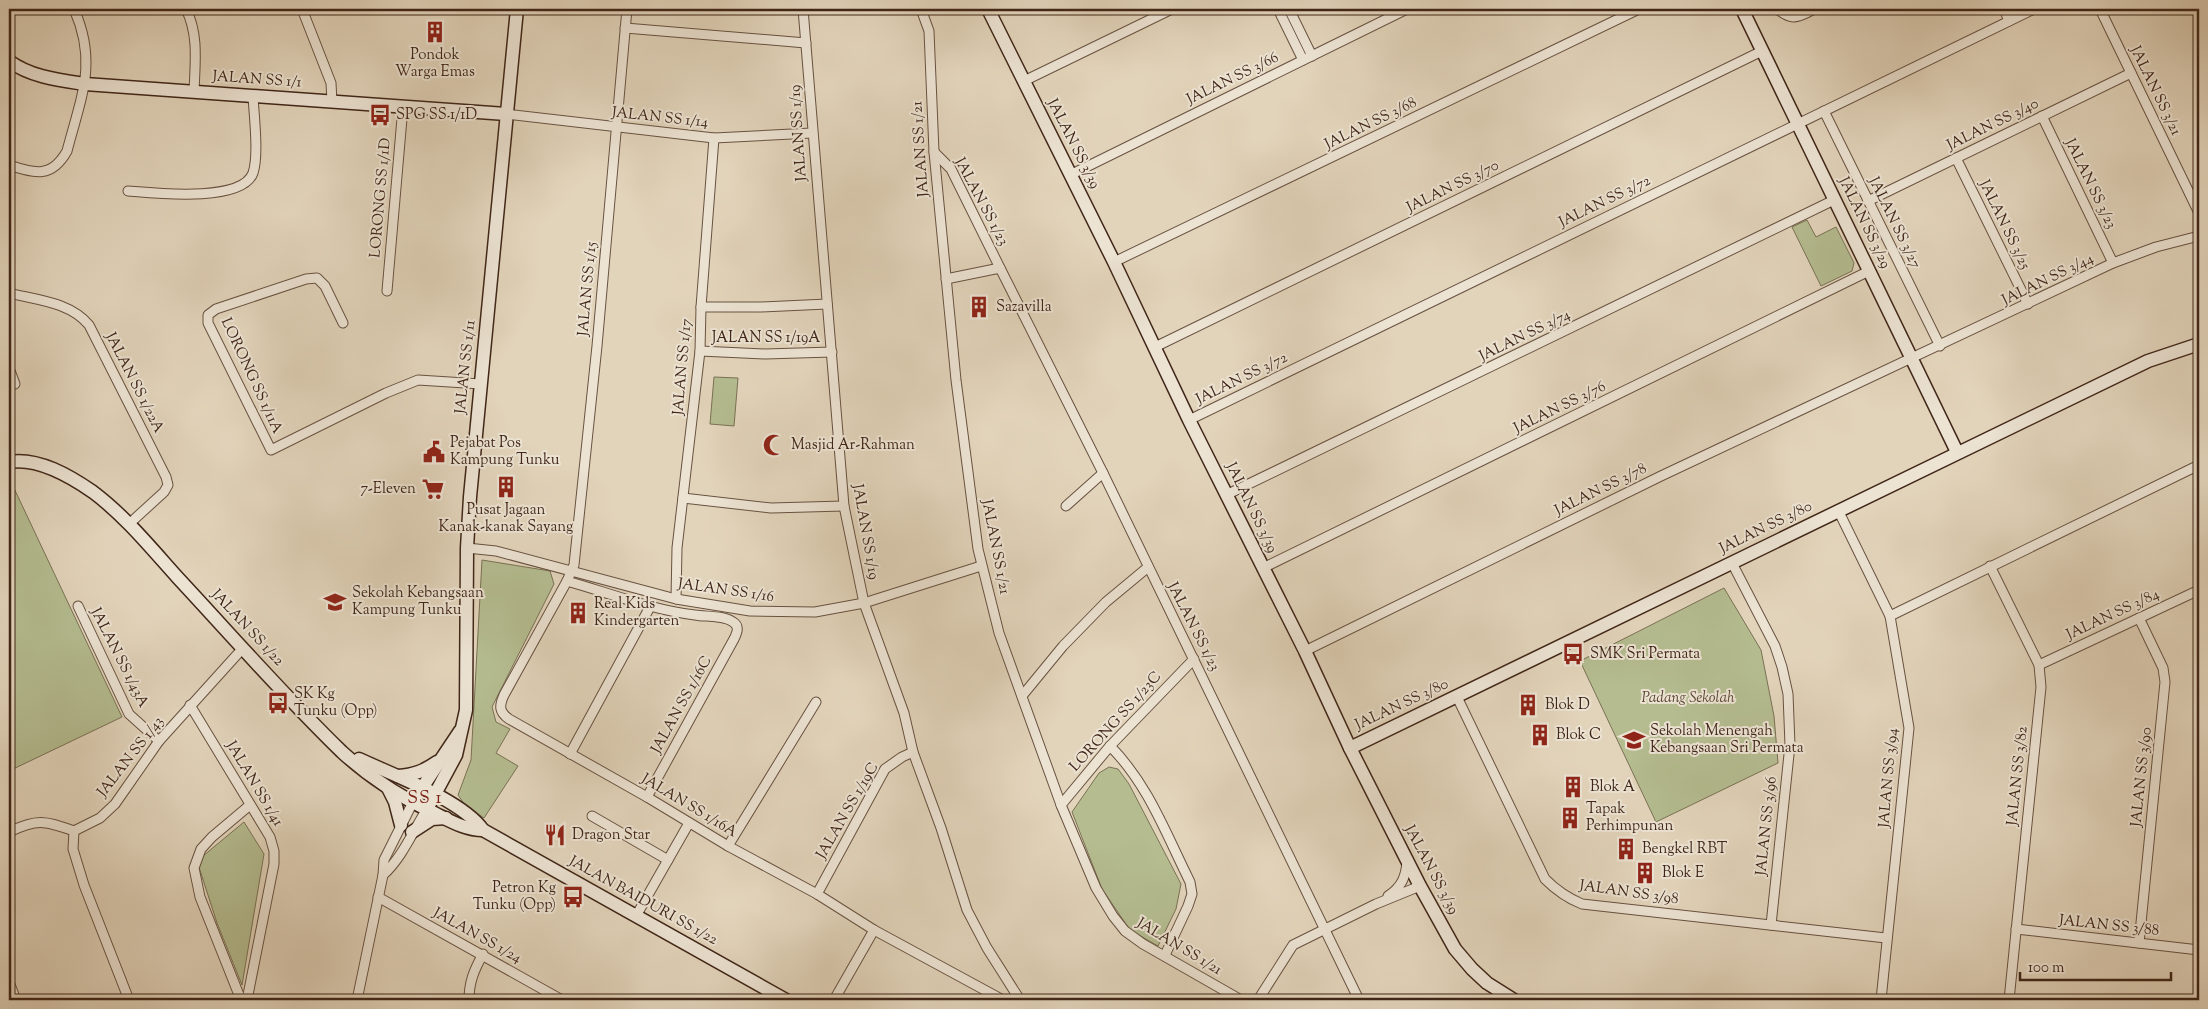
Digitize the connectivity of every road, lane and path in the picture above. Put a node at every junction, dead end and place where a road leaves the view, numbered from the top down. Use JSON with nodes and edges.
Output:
{"nodes":[{"id":1,"x":74,"y":9,"type":"edge"},
{"id":2,"x":186,"y":9,"type":"edge"},
{"id":3,"x":302,"y":9,"type":"edge"},
{"id":4,"x":517,"y":9,"type":"edge"},
{"id":5,"x":627,"y":9,"type":"edge"},
{"id":6,"x":803,"y":9,"type":"edge"},
{"id":7,"x":921,"y":9,"type":"edge"},
{"id":8,"x":988,"y":9,"type":"edge"},
{"id":9,"x":1172,"y":9,"type":"edge"},
{"id":10,"x":1278,"y":9,"type":"edge"},
{"id":11,"x":1289,"y":9,"type":"edge"},
{"id":12,"x":1407,"y":9,"type":"edge"},
{"id":13,"x":1639,"y":9,"type":"edge"},
{"id":14,"x":1742,"y":9,"type":"edge"},
{"id":15,"x":1777,"y":9,"type":"edge"},
{"id":16,"x":1815,"y":9,"type":"edge"},
{"id":17,"x":2004,"y":9,"type":"edge"},
{"id":18,"x":2034,"y":9,"type":"edge"},
{"id":19,"x":2100,"y":9,"type":"edge"},
{"id":20,"x":2009,"y":21,"type":"junction"},
{"id":21,"x":625,"y":28,"type":"junction"},
{"id":22,"x":806,"y":42,"type":"junction"},
{"id":23,"x":1762,"y":51,"type":"junction"},
{"id":24,"x":1308,"y":58,"type":"junction"},
{"id":25,"x":9,"y":61,"type":"edge"},
{"id":26,"x":2131,"y":73,"type":"junction"},
{"id":27,"x":1024,"y":81,"type":"junction"},
{"id":28,"x":85,"y":84,"type":"junction"},
{"id":29,"x":194,"y":92,"type":"junction"},
{"id":30,"x":253,"y":96,"type":"junction"},
{"id":31,"x":332,"y":102,"type":"junction"},
{"id":32,"x":403,"y":107,"type":"junction"},
{"id":33,"x":1824,"y":111,"type":"junction"},
{"id":34,"x":506,"y":114,"type":"junction"},
{"id":35,"x":2042,"y":116,"type":"junction"},
{"id":36,"x":1797,"y":124,"type":"junction"},
{"id":37,"x":618,"y":127,"type":"junction"},
{"id":38,"x":812,"y":133,"type":"junction"},
{"id":39,"x":714,"y":138,"type":"junction"},
{"id":40,"x":934,"y":152,"type":"junction"},
{"id":41,"x":1956,"y":158,"type":"junction"},
{"id":42,"x":9,"y":165,"type":"edge"},
{"id":43,"x":1070,"y":175,"type":"junction"},
{"id":44,"x":128,"y":191,"type":"dead end"},
{"id":45,"x":1834,"y":200,"type":"junction"},
{"id":46,"x":1868,"y":201,"type":"junction"},
{"id":47,"x":2199,"y":213,"type":"edge"},
{"id":48,"x":2199,"y":236,"type":"edge"},
{"id":49,"x":1114,"y":262,"type":"junction"},
{"id":50,"x":2113,"y":263,"type":"junction"},
{"id":51,"x":1000,"y":268,"type":"junction"},
{"id":52,"x":1869,"y":271,"type":"junction"},
{"id":53,"x":946,"y":279,"type":"junction"},
{"id":54,"x":387,"y":291,"type":"dead end"},
{"id":55,"x":9,"y":293,"type":"edge"},
{"id":56,"x":827,"y":304,"type":"junction"},
{"id":57,"x":2028,"y":304,"type":"junction"},
{"id":58,"x":701,"y":307,"type":"junction"},
{"id":59,"x":343,"y":323,"type":"dead end"},
{"id":60,"x":2199,"y":344,"type":"edge"},
{"id":61,"x":1940,"y":346,"type":"junction"},
{"id":62,"x":1155,"y":347,"type":"junction"},
{"id":63,"x":700,"y":351,"type":"junction"},
{"id":64,"x":832,"y":352,"type":"junction"},
{"id":65,"x":1912,"y":359,"type":"junction"},
{"id":66,"x":9,"y":368,"type":"edge"},
{"id":67,"x":16,"y":384,"type":"dead end"},
{"id":68,"x":481,"y":384,"type":"junction"},
{"id":69,"x":1189,"y":420,"type":"junction"},
{"id":70,"x":1957,"y":452,"type":"junction"},
{"id":71,"x":9,"y":462,"type":"edge"},
{"id":72,"x":2199,"y":465,"type":"edge"},
{"id":73,"x":1103,"y":473,"type":"junction"},
{"id":74,"x":1226,"y":495,"type":"junction"},
{"id":75,"x":683,"y":498,"type":"junction"},
{"id":76,"x":844,"y":506,"type":"junction"},
{"id":77,"x":1066,"y":506,"type":"dead end"},
{"id":78,"x":1838,"y":510,"type":"junction"},
{"id":79,"x":129,"y":524,"type":"junction"},
{"id":80,"x":467,"y":548,"type":"junction"},
{"id":81,"x":1732,"y":563,"type":"junction"},
{"id":82,"x":981,"y":566,"type":"junction"},
{"id":83,"x":1990,"y":566,"type":"junction"},
{"id":84,"x":1147,"y":568,"type":"junction"},
{"id":85,"x":1263,"y":568,"type":"junction"},
{"id":86,"x":571,"y":571,"type":"junction"},
{"id":87,"x":567,"y":580,"type":"junction"},
{"id":88,"x":2199,"y":590,"type":"edge"},
{"id":89,"x":676,"y":599,"type":"junction"},
{"id":90,"x":864,"y":603,"type":"junction"},
{"id":91,"x":651,"y":605,"type":"junction"},
{"id":92,"x":78,"y":606,"type":"dead end"},
{"id":93,"x":1890,"y":616,"type":"junction"},
{"id":94,"x":2139,"y":618,"type":"junction"},
{"id":95,"x":737,"y":626,"type":"joint"},
{"id":96,"x":244,"y":648,"type":"junction"},
{"id":97,"x":1306,"y":651,"type":"junction"},
{"id":98,"x":1194,"y":659,"type":"junction"},
{"id":99,"x":2039,"y":665,"type":"junction"},
{"id":100,"x":1022,"y":696,"type":"junction"},
{"id":101,"x":1457,"y":697,"type":"junction"},
{"id":102,"x":816,"y":702,"type":"dead end"},
{"id":103,"x":190,"y":705,"type":"junction"},
{"id":104,"x":159,"y":741,"type":"junction"},
{"id":105,"x":1110,"y":746,"type":"junction"},
{"id":106,"x":1350,"y":748,"type":"junction"},
{"id":107,"x":913,"y":752,"type":"junction"},
{"id":108,"x":570,"y":754,"type":"junction"},
{"id":109,"x":447,"y":760,"type":"junction"},
{"id":110,"x":391,"y":781,"type":"junction"},
{"id":111,"x":421,"y":788,"type":"junction"},
{"id":112,"x":435,"y":795,"type":"junction"},
{"id":113,"x":647,"y":797,"type":"junction"},
{"id":114,"x":414,"y":802,"type":"junction"},
{"id":115,"x":250,"y":805,"type":"junction"},
{"id":116,"x":1061,"y":805,"type":"junction"},
{"id":117,"x":456,"y":807,"type":"junction"},
{"id":118,"x":427,"y":809,"type":"junction"},
{"id":119,"x":592,"y":816,"type":"dead end"},
{"id":120,"x":446,"y":818,"type":"junction"},
{"id":121,"x":688,"y":823,"type":"junction"},
{"id":122,"x":406,"y":829,"type":"junction"},
{"id":123,"x":483,"y":830,"type":"junction"},
{"id":124,"x":74,"y":831,"type":"junction"},
{"id":125,"x":9,"y":832,"type":"edge"},
{"id":126,"x":728,"y":846,"type":"junction"},
{"id":127,"x":668,"y":860,"type":"junction"},
{"id":128,"x":1407,"y":861,"type":"junction"},
{"id":129,"x":1420,"y":886,"type":"junction"},
{"id":130,"x":817,"y":894,"type":"junction"},
{"id":131,"x":378,"y":897,"type":"junction"},
{"id":132,"x":1376,"y":904,"type":"junction"},
{"id":133,"x":636,"y":916,"type":"junction"},
{"id":134,"x":1771,"y":925,"type":"junction"},
{"id":135,"x":1325,"y":928,"type":"junction"},
{"id":136,"x":2016,"y":929,"type":"junction"},
{"id":137,"x":874,"y":930,"type":"junction"},
{"id":138,"x":1886,"y":938,"type":"junction"},
{"id":139,"x":2139,"y":943,"type":"junction"},
{"id":140,"x":2199,"y":950,"type":"edge"},
{"id":141,"x":482,"y":954,"type":"junction"},
{"id":142,"x":1164,"y":955,"type":"junction"},
{"id":143,"x":9,"y":982,"type":"edge"},
{"id":144,"x":16,"y":1000,"type":"edge"},
{"id":145,"x":128,"y":1000,"type":"edge"},
{"id":146,"x":241,"y":1000,"type":"edge"},
{"id":147,"x":247,"y":1000,"type":"edge"},
{"id":148,"x":356,"y":1000,"type":"edge"},
{"id":149,"x":469,"y":1000,"type":"edge"},
{"id":150,"x":562,"y":1000,"type":"edge"},
{"id":151,"x":786,"y":1000,"type":"edge"},
{"id":152,"x":834,"y":1000,"type":"edge"},
{"id":153,"x":1003,"y":1000,"type":"edge"},
{"id":154,"x":1020,"y":1000,"type":"edge"},
{"id":155,"x":1241,"y":1000,"type":"edge"},
{"id":156,"x":1258,"y":1000,"type":"edge"},
{"id":157,"x":1359,"y":1000,"type":"edge"},
{"id":158,"x":1514,"y":1000,"type":"edge"},
{"id":159,"x":1882,"y":1000,"type":"edge"},
{"id":160,"x":2009,"y":1000,"type":"edge"}],
"edges":[{"from":1,"to":28,"type":"street"},
{"from":2,"to":29,"type":"street"},
{"from":3,"to":31,"type":"street"},
{"from":4,"to":34,"type":"street","name":"JALAN SS 1/11"},
{"from":5,"to":21,"type":"street","name":"JALAN SS 1/15"},
{"from":6,"to":22,"type":"street","name":"JALAN SS 1/19"},
{"from":7,"to":40,"type":"street","name":"JALAN SS 1/21"},
{"from":8,"to":27,"type":"street","name":"JALAN SS 3/39"},
{"from":9,"to":27,"type":"street"},
{"from":10,"to":24,"type":"street"},
{"from":11,"to":24,"type":"street"},
{"from":12,"to":24,"type":"street","name":"JALAN SS 3/66"},
{"from":13,"to":49,"type":"street","name":"JALAN SS 3/68"},
{"from":14,"to":23,"type":"street","name":"JALAN SS 3/29"},
{"from":15,"to":16,"type":"street"},
{"from":17,"to":20,"type":"street"},
{"from":18,"to":20,"type":"street","name":"JALAN SS 3/72"},
{"from":19,"to":26,"type":"street","name":"JALAN SS 3/21"},
{"from":20,"to":33,"type":"street","name":"JALAN SS 3/72"},
{"from":21,"to":22,"type":"street"},
{"from":21,"to":37,"type":"street","name":"JALAN SS 1/15"},
{"from":22,"to":38,"type":"street","name":"JALAN SS 1/19"},
{"from":23,"to":36,"type":"street","name":"JALAN SS 3/29"},
{"from":23,"to":62,"type":"street","name":"JALAN SS 3/70"},
{"from":24,"to":43,"type":"street","name":"JALAN SS 3/66"},
{"from":25,"to":28,"type":"street","name":"JALAN SS 1/1"},
{"from":26,"to":35,"type":"street","name":"JALAN SS 3/40"},
{"from":26,"to":47,"type":"street","name":"JALAN SS 3/21"},
{"from":27,"to":43,"type":"street","name":"JALAN SS 3/39"},
{"from":28,"to":29,"type":"street","name":"JALAN SS 1/1"},
{"from":28,"to":42,"type":"street"},
{"from":29,"to":30,"type":"street","name":"JALAN SS 1/1"},
{"from":30,"to":31,"type":"street","name":"JALAN SS 1/1"},
{"from":30,"to":44,"type":"street"},
{"from":31,"to":32,"type":"street","name":"JALAN SS 1/1"},
{"from":32,"to":34,"type":"street","name":"JALAN SS 1/1"},
{"from":32,"to":54,"type":"street","name":"LORONG SS 1/1D"},
{"from":33,"to":36,"type":"street","name":"JALAN SS 3/72"},
{"from":33,"to":46,"type":"street","name":"JALAN SS 3/27"},
{"from":34,"to":37,"type":"street","name":"JALAN SS 1/14"},
{"from":34,"to":68,"type":"street","name":"JALAN SS 1/11"},
{"from":35,"to":41,"type":"street","name":"JALAN SS 3/40"},
{"from":35,"to":50,"type":"street","name":"JALAN SS 3/23"},
{"from":36,"to":45,"type":"street","name":"JALAN SS 3/29"},
{"from":36,"to":69,"type":"street","name":"JALAN SS 3/72"},
{"from":37,"to":39,"type":"street","name":"JALAN SS 1/14"},
{"from":37,"to":86,"type":"street","name":"JALAN SS 1/15"},
{"from":38,"to":39,"type":"street","name":"JALAN SS 1/14"},
{"from":38,"to":56,"type":"street","name":"JALAN SS 1/19"},
{"from":39,"to":58,"type":"street","name":"JALAN SS 1/17"},
{"from":40,"to":51,"type":"street","name":"JALAN SS 1/23"},
{"from":40,"to":53,"type":"street","name":"JALAN SS 1/21"},
{"from":41,"to":46,"type":"street","name":"JALAN SS 3/40"},
{"from":41,"to":57,"type":"street","name":"JALAN SS 3/25"},
{"from":43,"to":49,"type":"street","name":"JALAN SS 3/39"},
{"from":45,"to":52,"type":"street","name":"JALAN SS 3/29"},
{"from":45,"to":74,"type":"street","name":"JALAN SS 3/74"},
{"from":46,"to":61,"type":"street","name":"JALAN SS 3/27"},
{"from":48,"to":50,"type":"street","name":"JALAN SS 3/44"},
{"from":49,"to":62,"type":"street","name":"JALAN SS 3/39"},
{"from":50,"to":57,"type":"street","name":"JALAN SS 3/44"},
{"from":51,"to":53,"type":"street","name":"JALAN SS 1/23"},
{"from":51,"to":73,"type":"street","name":"JALAN SS 1/23"},
{"from":52,"to":65,"type":"street","name":"JALAN SS 3/29"},
{"from":52,"to":85,"type":"street","name":"JALAN SS 3/76"},
{"from":53,"to":82,"type":"street","name":"JALAN SS 1/21"},
{"from":55,"to":79,"type":"street","name":"JALAN SS 1/22A"},
{"from":56,"to":58,"type":"street","name":"JALAN SS 1/19A"},
{"from":56,"to":64,"type":"street","name":"JALAN SS 1/19"},
{"from":57,"to":61,"type":"street","name":"JALAN SS 3/44"},
{"from":58,"to":63,"type":"street","name":"JALAN SS 1/17"},
{"from":59,"to":68,"type":"street","name":"LORONG SS 1/11A"},
{"from":60,"to":70,"type":"street","name":"JALAN SS 3/80"},
{"from":61,"to":65,"type":"street","name":"JALAN SS 3/44"},
{"from":62,"to":69,"type":"street","name":"JALAN SS 3/39"},
{"from":63,"to":64,"type":"street","name":"JALAN SS 1/19A"},
{"from":63,"to":75,"type":"street","name":"JALAN SS 1/17"},
{"from":64,"to":76,"type":"street","name":"JALAN SS 1/19"},
{"from":65,"to":70,"type":"street","name":"JALAN SS 3/29"},
{"from":65,"to":97,"type":"street","name":"JALAN SS 3/78"},
{"from":66,"to":67,"type":"street"},
{"from":68,"to":80,"type":"street","name":"JALAN SS 1/11"},
{"from":69,"to":74,"type":"street","name":"JALAN SS 3/39"},
{"from":70,"to":78,"type":"street","name":"JALAN SS 3/80"},
{"from":71,"to":79,"type":"street","name":"JALAN SS 1/22"},
{"from":72,"to":83,"type":"street"},
{"from":73,"to":77,"type":"street"},
{"from":73,"to":84,"type":"street","name":"JALAN SS 1/23"},
{"from":74,"to":85,"type":"street","name":"JALAN SS 3/39"},
{"from":75,"to":76,"type":"street"},
{"from":75,"to":89,"type":"street","name":"JALAN SS 1/17"},
{"from":76,"to":90,"type":"street","name":"JALAN SS 1/19"},
{"from":78,"to":81,"type":"street","name":"JALAN SS 3/80"},
{"from":78,"to":93,"type":"street","name":"JALAN SS 3/94"},
{"from":79,"to":96,"type":"street","name":"JALAN SS 1/22"},
{"from":80,"to":86,"type":"street","name":"JALAN SS 1/16"},
{"from":80,"to":109,"type":"street","name":"JALAN SS 1/11"},
{"from":81,"to":101,"type":"street","name":"JALAN SS 3/80"},
{"from":81,"to":134,"type":"street","name":"JALAN SS 3/96"},
{"from":82,"to":90,"type":"street","name":"JALAN SS 1/16"},
{"from":82,"to":100,"type":"street","name":"JALAN SS 1/21"},
{"from":83,"to":93,"type":"street"},
{"from":83,"to":99,"type":"street","name":"JALAN SS 3/82"},
{"from":84,"to":98,"type":"street","name":"JALAN SS 1/23"},
{"from":84,"to":100,"type":"street"},
{"from":85,"to":97,"type":"street","name":"JALAN SS 3/39"},
{"from":86,"to":87,"type":"street","name":"JALAN SS 1/16A"},
{"from":86,"to":89,"type":"street","name":"JALAN SS 1/16"},
{"from":87,"to":91,"type":"street","name":"JALAN SS 1/16"},
{"from":87,"to":108,"type":"street","name":"JALAN SS 1/16A"},
{"from":88,"to":94,"type":"street","name":"JALAN SS 3/84"},
{"from":89,"to":90,"type":"street","name":"JALAN SS 1/16"},
{"from":90,"to":107,"type":"street","name":"JALAN SS 1/19"},
{"from":91,"to":95,"type":"street","name":"JALAN SS 1/16"},
{"from":91,"to":108,"type":"street"},
{"from":92,"to":104,"type":"street","name":"JALAN SS 1/43A"},
{"from":93,"to":138,"type":"street","name":"JALAN SS 3/94"},
{"from":94,"to":99,"type":"street","name":"JALAN SS 3/84"},
{"from":94,"to":139,"type":"street","name":"JALAN SS 3/90"},
{"from":95,"to":113,"type":"street","name":"JALAN SS 1/16C"},
{"from":96,"to":103,"type":"street","name":"JALAN SS 1/43"},
{"from":96,"to":110,"type":"street","name":"JALAN SS 1/22"},
{"from":97,"to":106,"type":"street","name":"JALAN SS 3/39"},
{"from":98,"to":105,"type":"street","name":"LORONG SS 1/23C"},
{"from":98,"to":135,"type":"street","name":"JALAN SS 1/23"},
{"from":99,"to":136,"type":"street","name":"JALAN SS 3/82"},
{"from":100,"to":116,"type":"street","name":"JALAN SS 1/21"},
{"from":101,"to":106,"type":"street","name":"JALAN SS 3/80"},
{"from":101,"to":134,"type":"street","name":"JALAN SS 3/98"},
{"from":102,"to":126,"type":"street"},
{"from":103,"to":104,"type":"street","name":"JALAN SS 1/43"},
{"from":103,"to":115,"type":"street","name":"JALAN SS 1/41"},
{"from":104,"to":124,"type":"street","name":"JALAN SS 1/43"},
{"from":105,"to":116,"type":"street","name":"LORONG SS 1/23C"},
{"from":105,"to":142,"type":"street"},
{"from":106,"to":128,"type":"street","name":"JALAN SS 3/39"},
{"from":107,"to":130,"type":"street","name":"JALAN SS 1/19C"},
{"from":107,"to":154,"type":"street","name":"JALAN SS 1/19"},
{"from":108,"to":113,"type":"street","name":"JALAN SS 1/16A"},
{"from":109,"to":110,"type":"street"},
{"from":109,"to":111,"type":"street","name":"JALAN SS 1/11"},
{"from":109,"to":112,"type":"street","name":"JALAN SS 1/11"},
{"from":109,"to":117,"type":"street"},
{"from":110,"to":111,"type":"street","name":"JALAN SS 1/22"},
{"from":110,"to":114,"type":"street","name":"JALAN SS 1/22"},
{"from":110,"to":122,"type":"street"},
{"from":111,"to":112,"type":"street","name":"JALAN SS 1/22"},
{"from":111,"to":114,"type":"street","name":"JALAN SS 1/11"},
{"from":112,"to":117,"type":"street","name":"JALAN SS 1/22"},
{"from":112,"to":118,"type":"street","name":"JALAN SS 1/11"},
{"from":113,"to":121,"type":"street","name":"JALAN SS 1/16A"},
{"from":114,"to":118,"type":"street","name":"JALAN SS 1/22"},
{"from":114,"to":122,"type":"street"},
{"from":115,"to":146,"type":"street"},
{"from":115,"to":147,"type":"street","name":"JALAN SS 1/41"},
{"from":116,"to":142,"type":"street","name":"JALAN SS 1/21"},
{"from":117,"to":123,"type":"street","name":"JALAN SS 1/22"},
{"from":118,"to":120,"type":"street","name":"JALAN SS 1/22"},
{"from":118,"to":122,"type":"street"},
{"from":119,"to":127,"type":"street"},
{"from":120,"to":122,"type":"street"},
{"from":120,"to":123,"type":"street","name":"JALAN SS 1/22"},
{"from":121,"to":126,"type":"street","name":"JALAN SS 1/16A"},
{"from":121,"to":127,"type":"street"},
{"from":122,"to":131,"type":"street"},
{"from":123,"to":133,"type":"street","name":"JALAN BAIDURI SS 1/22"},
{"from":124,"to":125,"type":"street"},
{"from":124,"to":145,"type":"street"},
{"from":126,"to":130,"type":"street","name":"JALAN SS 1/16A"},
{"from":127,"to":133,"type":"street"},
{"from":128,"to":129,"type":"street","name":"JALAN SS 3/39"},
{"from":128,"to":132,"type":"street"},
{"from":129,"to":132,"type":"street"},
{"from":129,"to":158,"type":"street","name":"JALAN SS 3/39"},
{"from":130,"to":137,"type":"street","name":"JALAN SS 1/16A"},
{"from":131,"to":141,"type":"street","name":"JALAN SS 1/24"},
{"from":131,"to":148,"type":"street"},
{"from":132,"to":135,"type":"street"},
{"from":133,"to":151,"type":"street","name":"JALAN BAIDURI SS 1/22"},
{"from":134,"to":138,"type":"street","name":"JALAN SS 3/98"},
{"from":135,"to":156,"type":"street"},
{"from":135,"to":157,"type":"street","name":"JALAN SS 1/23"},
{"from":136,"to":139,"type":"street","name":"JALAN SS 3/88"},
{"from":136,"to":160,"type":"street","name":"JALAN SS 3/82"},
{"from":137,"to":152,"type":"street"},
{"from":137,"to":153,"type":"street","name":"JALAN SS 1/16A"},
{"from":138,"to":159,"type":"street","name":"JALAN SS 3/94"},
{"from":139,"to":140,"type":"street","name":"JALAN SS 3/88"},
{"from":141,"to":149,"type":"street"},
{"from":141,"to":150,"type":"street","name":"JALAN SS 1/24"},
{"from":142,"to":155,"type":"street","name":"JALAN SS 1/21"},
{"from":143,"to":144,"type":"street"}]}
